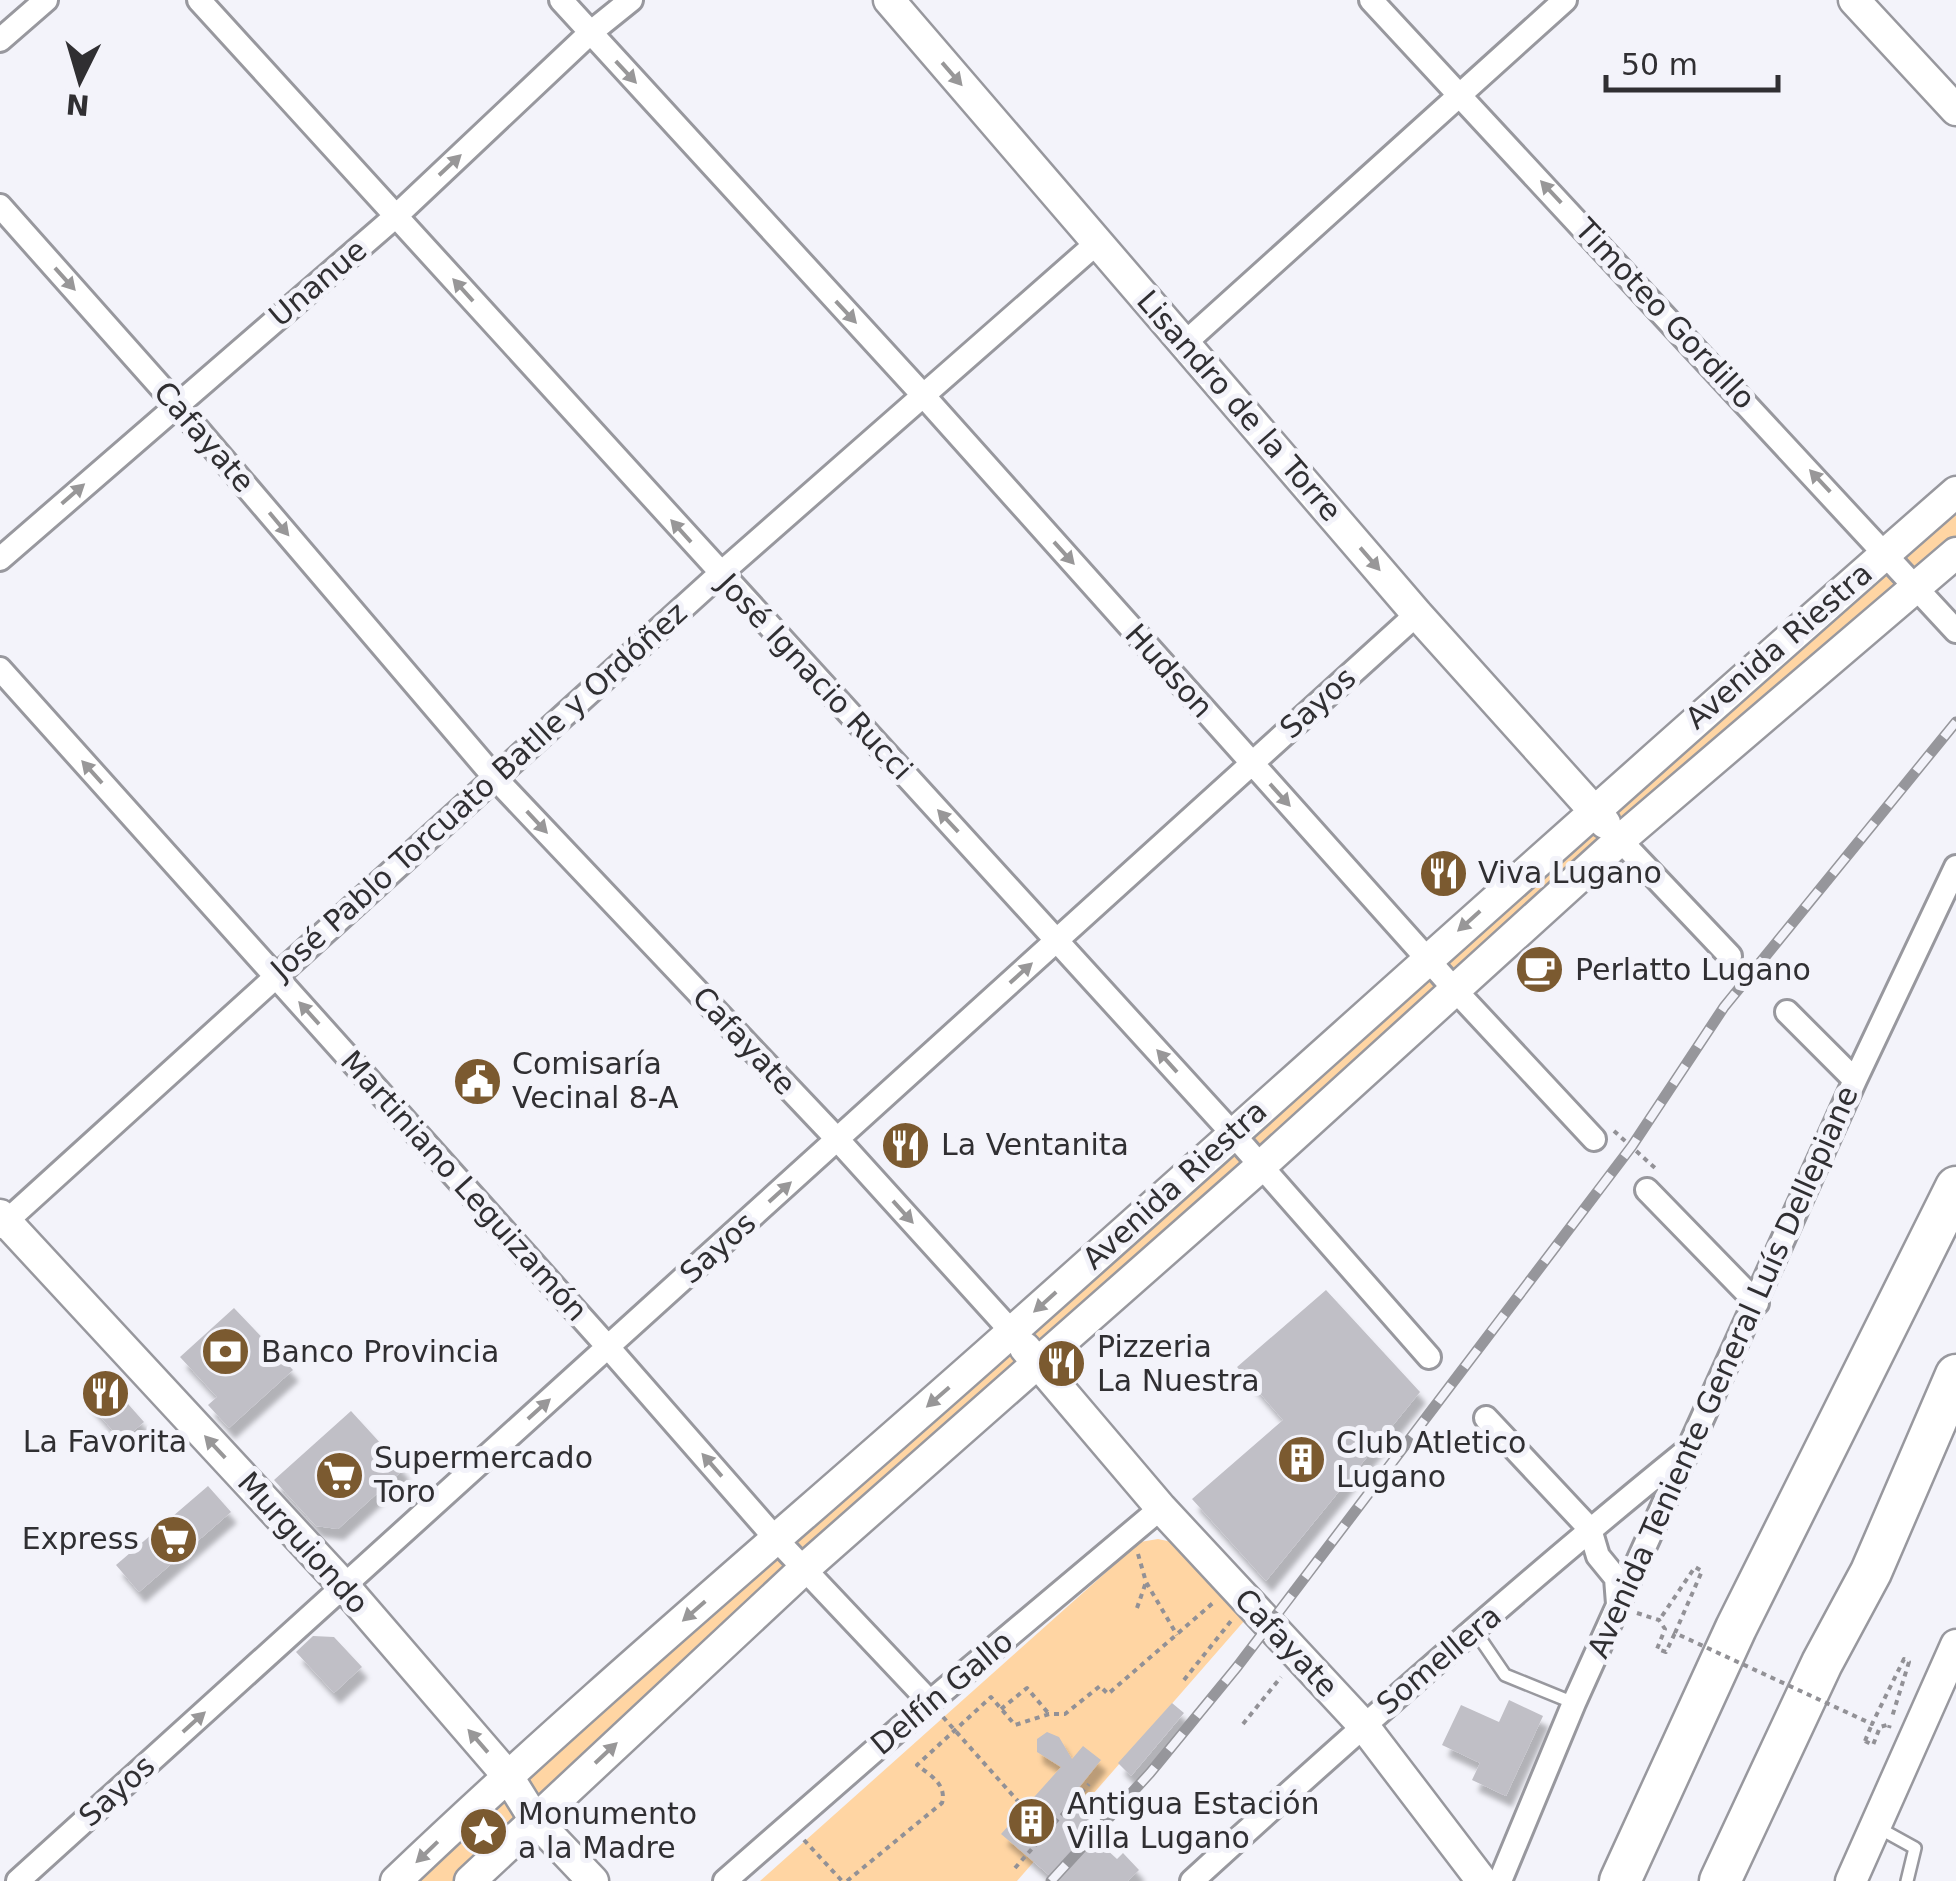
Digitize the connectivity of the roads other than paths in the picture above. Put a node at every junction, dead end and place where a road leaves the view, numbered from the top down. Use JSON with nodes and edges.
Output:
{"nodes":[{"id":1,"x":46,"y":0,"type":"edge"},
{"id":2,"x":199,"y":0,"type":"edge"},
{"id":3,"x":561,"y":0,"type":"edge"},
{"id":4,"x":630,"y":0,"type":"edge"},
{"id":5,"x":889,"y":0,"type":"edge"},
{"id":6,"x":1371,"y":0,"type":"edge"},
{"id":7,"x":1565,"y":0,"type":"edge"},
{"id":8,"x":1854,"y":0,"type":"edge"},
{"id":9,"x":590,"y":33,"type":"junction"},
{"id":10,"x":0,"y":40,"type":"edge"},
{"id":11,"x":1460,"y":94,"type":"junction"},
{"id":12,"x":1956,"y":110,"type":"edge"},
{"id":13,"x":0,"y":206,"type":"edge"},
{"id":14,"x":396,"y":216,"type":"junction"},
{"id":15,"x":1098,"y":242,"type":"junction"},
{"id":16,"x":1186,"y":342,"type":"junction"},
{"id":17,"x":922,"y":394,"type":"junction"},
{"id":18,"x":176,"y":404,"type":"junction"},
{"id":19,"x":1956,"y":492,"type":"edge"},
{"id":20,"x":1956,"y":552,"type":"edge"},
{"id":21,"x":1886,"y":553,"type":"junction"},
{"id":22,"x":0,"y":558,"type":"edge"},
{"id":23,"x":720,"y":574,"type":"junction"},
{"id":24,"x":1918,"y":586,"type":"junction"},
{"id":25,"x":1417,"y":614,"type":"junction"},
{"id":26,"x":1956,"y":631,"type":"edge"},
{"id":27,"x":0,"y":669,"type":"edge"},
{"id":28,"x":1251,"y":764,"type":"junction"},
{"id":29,"x":496,"y":779,"type":"junction"},
{"id":30,"x":1593,"y":809,"type":"junction"},
{"id":31,"x":1620,"y":840,"type":"junction"},
{"id":32,"x":1956,"y":868,"type":"edge"},
{"id":33,"x":1057,"y":940,"type":"junction"},
{"id":34,"x":1730,"y":956,"type":"dead end"},
{"id":35,"x":1428,"y":958,"type":"junction"},
{"id":36,"x":274,"y":974,"type":"junction"},
{"id":37,"x":1456,"y":991,"type":"junction"},
{"id":38,"x":1787,"y":1012,"type":"dead end"},
{"id":39,"x":1855,"y":1080,"type":"junction"},
{"id":40,"x":1233,"y":1134,"type":"junction"},
{"id":41,"x":1594,"y":1139,"type":"road end"},
{"id":42,"x":838,"y":1140,"type":"junction"},
{"id":43,"x":1262,"y":1166,"type":"junction"},
{"id":44,"x":1956,"y":1187,"type":"edge"},
{"id":45,"x":1648,"y":1190,"type":"road end"},
{"id":46,"x":2,"y":1221,"type":"edge"},
{"id":47,"x":1757,"y":1304,"type":"junction"},
{"id":48,"x":1012,"y":1332,"type":"junction"},
{"id":49,"x":608,"y":1346,"type":"junction"},
{"id":50,"x":1429,"y":1357,"type":"dead end"},
{"id":51,"x":1038,"y":1363,"type":"junction"},
{"id":52,"x":1956,"y":1375,"type":"edge"},
{"id":53,"x":1486,"y":1418,"type":"dead end"},
{"id":54,"x":1692,"y":1447,"type":"junction"},
{"id":55,"x":1161,"y":1508,"type":"junction"},
{"id":56,"x":1590,"y":1529,"type":"junction"},
{"id":57,"x":776,"y":1538,"type":"junction"},
{"id":58,"x":804,"y":1568,"type":"junction"},
{"id":59,"x":344,"y":1586,"type":"junction"},
{"id":60,"x":1618,"y":1606,"type":"junction"},
{"id":61,"x":1475,"y":1631,"type":"junction"},
{"id":62,"x":1956,"y":1645,"type":"edge"},
{"id":63,"x":930,"y":1702,"type":"junction"},
{"id":64,"x":1574,"y":1702,"type":"junction"},
{"id":65,"x":1363,"y":1725,"type":"junction"},
{"id":66,"x":508,"y":1775,"type":"junction"},
{"id":67,"x":535,"y":1820,"type":"junction"},
{"id":68,"x":1877,"y":1827,"type":"junction"},
{"id":69,"x":18,"y":1881,"type":"edge"},
{"id":70,"x":396,"y":1881,"type":"edge"},
{"id":71,"x":470,"y":1881,"type":"edge"},
{"id":72,"x":592,"y":1881,"type":"edge"},
{"id":73,"x":726,"y":1881,"type":"edge"},
{"id":74,"x":1192,"y":1881,"type":"edge"},
{"id":75,"x":1482,"y":1881,"type":"edge"},
{"id":76,"x":1500,"y":1881,"type":"edge"},
{"id":77,"x":1620,"y":1881,"type":"edge"},
{"id":78,"x":1720,"y":1881,"type":"edge"},
{"id":79,"x":1851,"y":1881,"type":"edge"},
{"id":80,"x":1907,"y":1881,"type":"edge"}],
"edges":[{"from":1,"to":10,"type":"street"},
{"from":2,"to":14,"type":"street","name":"José Ignacio Rucci"},
{"from":3,"to":9,"type":"street","name":"Hudson"},
{"from":4,"to":9,"type":"street","name":"Unanue"},
{"from":5,"to":15,"type":"main road","name":"Lisandro de la Torre","one_way":true},
{"from":6,"to":11,"type":"street","name":"Timoteo Gordillo"},
{"from":7,"to":11,"type":"street"},
{"from":8,"to":12,"type":"main road"},
{"from":14,"to":9,"type":"street","name":"Unanue","one_way":true},
{"from":9,"to":17,"type":"street","name":"Hudson","one_way":true},
{"from":11,"to":16,"type":"street"},
{"from":21,"to":11,"type":"street","name":"Timoteo Gordillo","one_way":true},
{"from":13,"to":18,"type":"street","name":"Cafayate","one_way":true},
{"from":14,"to":18,"type":"street","name":"Unanue"},
{"from":23,"to":14,"type":"street","name":"José Ignacio Rucci","one_way":true},
{"from":15,"to":16,"type":"main road","name":"Lisandro de la Torre"},
{"from":15,"to":17,"type":"street","name":"José Pablo Torcuato Batlle y Ordóñez"},
{"from":16,"to":25,"type":"main road","name":"Lisandro de la Torre","one_way":true},
{"from":17,"to":23,"type":"street","name":"José Pablo Torcuato Batlle y Ordóñez"},
{"from":17,"to":28,"type":"street","name":"Hudson","one_way":true},
{"from":22,"to":18,"type":"street","name":"Unanue","one_way":true},
{"from":18,"to":29,"type":"street","name":"Cafayate","one_way":true},
{"from":19,"to":21,"type":"main road","name":"Avenida Riestra"},
{"from":20,"to":24,"type":"main road","name":"Avenida Riestra"},
{"from":21,"to":24,"type":"street","name":"Timoteo Gordillo"},
{"from":21,"to":30,"type":"main road","name":"Avenida Riestra"},
{"from":23,"to":29,"type":"street","name":"José Pablo Torcuato Batlle y Ordóñez"},
{"from":33,"to":23,"type":"street","name":"José Ignacio Rucci","one_way":true},
{"from":24,"to":26,"type":"street","name":"Timoteo Gordillo"},
{"from":24,"to":31,"type":"main road","name":"Avenida Riestra"},
{"from":25,"to":28,"type":"street","name":"Sayos"},
{"from":25,"to":30,"type":"main road","name":"Lisandro de la Torre"},
{"from":36,"to":27,"type":"street","name":"Martiniano Leguizamón","one_way":true},
{"from":28,"to":33,"type":"street","name":"Sayos"},
{"from":28,"to":35,"type":"street","name":"Hudson","one_way":true},
{"from":29,"to":36,"type":"street","name":"José Pablo Torcuato Batlle y Ordóñez"},
{"from":29,"to":42,"type":"street","name":"Cafayate","one_way":true},
{"from":30,"to":31,"type":"main road","name":"Lisandro de la Torre"},
{"from":30,"to":35,"type":"main road","name":"Avenida Riestra","one_way":true},
{"from":31,"to":34,"type":"street"},
{"from":31,"to":37,"type":"main road","name":"Avenida Riestra"},
{"from":32,"to":39,"type":"street","name":"Avenida Teniente General Luís Dellepiane"},
{"from":40,"to":33,"type":"street","name":"José Ignacio Rucci","one_way":true},
{"from":42,"to":33,"type":"street","name":"Sayos","one_way":true},
{"from":35,"to":37,"type":"street","name":"Hudson"},
{"from":35,"to":40,"type":"main road","name":"Avenida Riestra"},
{"from":36,"to":46,"type":"street","name":"José Pablo Torcuato Batlle y Ordóñez"},
{"from":49,"to":36,"type":"street","name":"Martiniano Leguizamón","one_way":true},
{"from":37,"to":41,"type":"street","name":"Hudson"},
{"from":37,"to":43,"type":"main road","name":"Avenida Riestra"},
{"from":38,"to":39,"type":"street"},
{"from":39,"to":47,"type":"street","name":"Avenida Teniente General Luís Dellepiane"},
{"from":40,"to":43,"type":"street","name":"José Ignacio Rucci"},
{"from":40,"to":48,"type":"main road","name":"Avenida Riestra","one_way":true},
{"from":42,"to":48,"type":"street","name":"Cafayate","one_way":true},
{"from":49,"to":42,"type":"street","name":"Sayos","one_way":true},
{"from":43,"to":50,"type":"street","name":"José Ignacio Rucci"},
{"from":43,"to":51,"type":"main road","name":"Avenida Riestra"},
{"from":44,"to":77,"type":"highway"},
{"from":45,"to":47,"type":"street"},
{"from":59,"to":46,"type":"main road","name":"Murguiondo","one_way":true},
{"from":47,"to":54,"type":"street","name":"Avenida Teniente General Luís Dellepiane"},
{"from":48,"to":51,"type":"main road","name":"Cafayate"},
{"from":48,"to":57,"type":"main road","name":"Avenida Riestra","one_way":true},
{"from":57,"to":49,"type":"street","name":"Martiniano Leguizamón","one_way":true},
{"from":59,"to":49,"type":"street","name":"Sayos","one_way":true},
{"from":51,"to":55,"type":"main road","name":"Cafayate"},
{"from":51,"to":58,"type":"main road","name":"Avenida Riestra"},
{"from":52,"to":78,"type":"highway"},
{"from":53,"to":56,"type":"street"},
{"from":54,"to":56,"type":"street","name":"Somellera"},
{"from":54,"to":60,"type":"street","name":"Avenida Teniente General Luís Dellepiane"},
{"from":55,"to":63,"type":"street","name":"Delfín Gallo"},
{"from":55,"to":65,"type":"main road","name":"Cafayate"},
{"from":56,"to":60,"type":"street"},
{"from":56,"to":61,"type":"street","name":"Somellera"},
{"from":57,"to":58,"type":"street","name":"Martiniano Leguizamón"},
{"from":57,"to":66,"type":"main road","name":"Avenida Riestra","one_way":true},
{"from":58,"to":63,"type":"street","name":"Martiniano Leguizamón"},
{"from":67,"to":58,"type":"main road","name":"Avenida Riestra","one_way":true},
{"from":66,"to":59,"type":"main road","name":"Murguiondo","one_way":true},
{"from":69,"to":59,"type":"street","name":"Sayos","one_way":true},
{"from":60,"to":64,"type":"street","name":"Avenida Teniente General Luís Dellepiane"},
{"from":61,"to":64,"type":"lane"},
{"from":61,"to":65,"type":"street","name":"Somellera"},
{"from":62,"to":68,"type":"main road"},
{"from":63,"to":73,"type":"street","name":"Delfín Gallo"},
{"from":64,"to":76,"type":"street","name":"Avenida Teniente General Luís Dellepiane"},
{"from":65,"to":74,"type":"street","name":"Somellera"},
{"from":65,"to":75,"type":"main road","name":"Cafayate"},
{"from":66,"to":67,"type":"main road","name":"Murguiondo"},
{"from":66,"to":70,"type":"main road","name":"Avenida Riestra","one_way":true},
{"from":67,"to":71,"type":"main road","name":"Avenida Riestra"},
{"from":67,"to":72,"type":"main road","name":"Murguiondo"},
{"from":68,"to":79,"type":"main road"},
{"from":68,"to":80,"type":"lane"}]}
